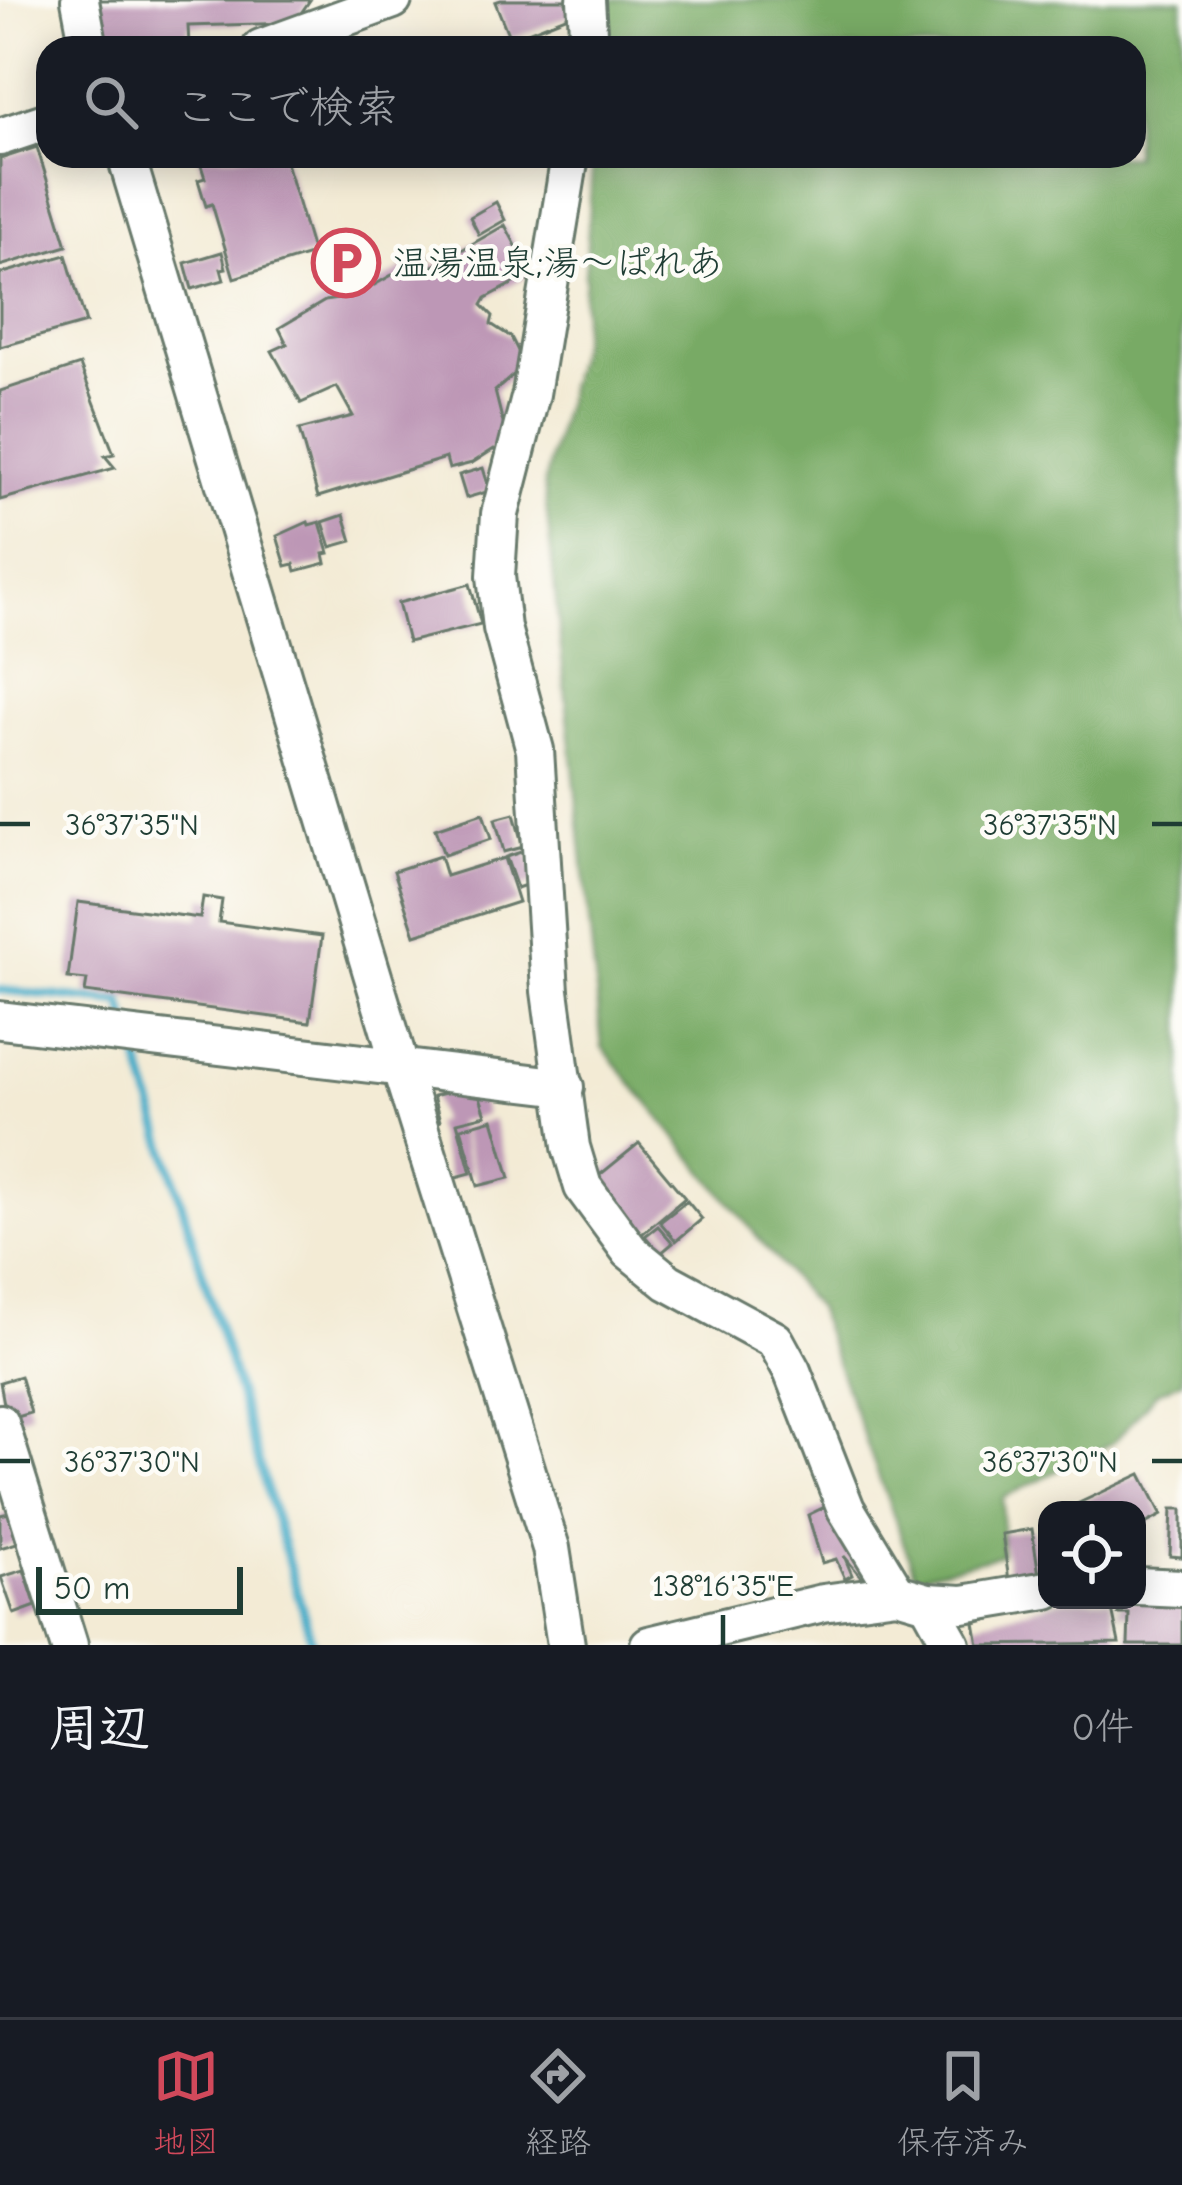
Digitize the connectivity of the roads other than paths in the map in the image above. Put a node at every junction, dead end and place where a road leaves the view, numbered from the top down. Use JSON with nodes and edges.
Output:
{"nodes":[{"id":1,"x":80,"y":0,"type":"edge"},
{"id":2,"x":394,"y":0,"type":"edge"},
{"id":3,"x":586,"y":0,"type":"edge"},
{"id":4,"x":336,"y":10,"type":"edge"},
{"id":5,"x":87,"y":36,"type":"edge"},
{"id":6,"x":285,"y":36,"type":"edge"},
{"id":7,"x":588,"y":36,"type":"edge"},
{"id":8,"x":36,"y":126,"type":"edge"},
{"id":9,"x":0,"y":136,"type":"edge"},
{"id":10,"x":130,"y":168,"type":"edge"},
{"id":11,"x":568,"y":168,"type":"edge"},
{"id":12,"x":0,"y":1020,"type":"edge"},
{"id":13,"x":400,"y":1066,"type":"junction"},
{"id":14,"x":566,"y":1087,"type":"junction"},
{"id":15,"x":0,"y":1423,"type":"edge"},
{"id":16,"x":1146,"y":1586,"type":"edge"},
{"id":17,"x":1182,"y":1588,"type":"edge"},
{"id":18,"x":1038,"y":1591,"type":"edge"},
{"id":19,"x":913,"y":1598,"type":"junction"},
{"id":20,"x":69,"y":1645,"type":"edge"},
{"id":21,"x":566,"y":1645,"type":"edge"},
{"id":22,"x":649,"y":1645,"type":"edge"},
{"id":23,"x":952,"y":1645,"type":"edge"}],
"edges":[{"from":1,"to":5,"type":"street"},
{"from":2,"to":4,"type":"street"},
{"from":3,"to":7,"type":"street"},
{"from":4,"to":6,"type":"street"},
{"from":8,"to":9,"type":"street"},
{"from":10,"to":13,"type":"street"},
{"from":11,"to":14,"type":"street"},
{"from":12,"to":13,"type":"street"},
{"from":13,"to":14,"type":"street"},
{"from":13,"to":21,"type":"street"},
{"from":14,"to":19,"type":"street"},
{"from":15,"to":20,"type":"street"},
{"from":16,"to":17,"type":"street"},
{"from":18,"to":19,"type":"street"},
{"from":19,"to":22,"type":"street"},
{"from":19,"to":23,"type":"street"}]}
